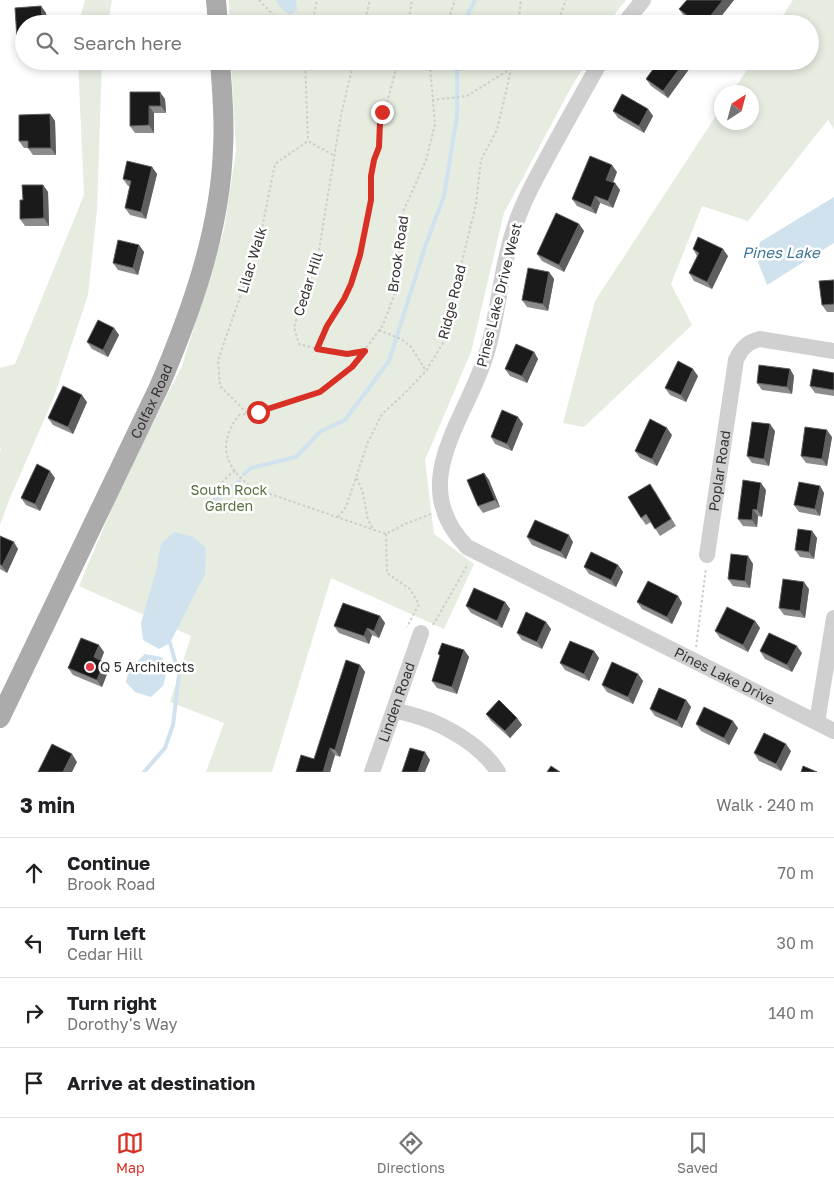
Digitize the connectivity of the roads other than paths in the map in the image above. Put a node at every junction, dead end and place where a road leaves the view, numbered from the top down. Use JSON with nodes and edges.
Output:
{"nodes":[{"id":1,"x":216,"y":0,"type":"edge"},
{"id":2,"x":643,"y":0,"type":"edge"},
{"id":3,"x":217,"y":15,"type":"edge"},
{"id":4,"x":631,"y":15,"type":"edge"},
{"id":5,"x":221,"y":70,"type":"edge"},
{"id":6,"x":596,"y":70,"type":"edge"},
{"id":7,"x":834,"y":350,"type":"edge"},
{"id":8,"x":707,"y":555,"type":"road end"},
{"id":9,"x":834,"y":618,"type":"edge"},
{"id":10,"x":617,"y":622,"type":"joint"},
{"id":11,"x":420,"y":629,"type":"road end"},
{"id":12,"x":394,"y":710,"type":"junction"},
{"id":13,"x":0,"y":718,"type":"edge"},
{"id":14,"x":817,"y":722,"type":"junction"},
{"id":15,"x":834,"y":730,"type":"edge"},
{"id":16,"x":372,"y":772,"type":"edge"},
{"id":17,"x":498,"y":772,"type":"edge"}],
"edges":[{"from":1,"to":3,"type":"main road"},
{"from":2,"to":4,"type":"street"},
{"from":5,"to":13,"type":"main road","name":"Colfax Road"},
{"from":6,"to":10,"type":"street","name":"Pines Lake Drive West"},
{"from":7,"to":8,"type":"street","name":"Poplar Road"},
{"from":9,"to":14,"type":"street"},
{"from":10,"to":14,"type":"street","name":"Pines Lake Drive"},
{"from":11,"to":12,"type":"street","name":"Linden Road"},
{"from":12,"to":16,"type":"street","name":"Linden Road"},
{"from":12,"to":17,"type":"street"},
{"from":14,"to":15,"type":"street","name":"Pines Lake Drive"}]}
